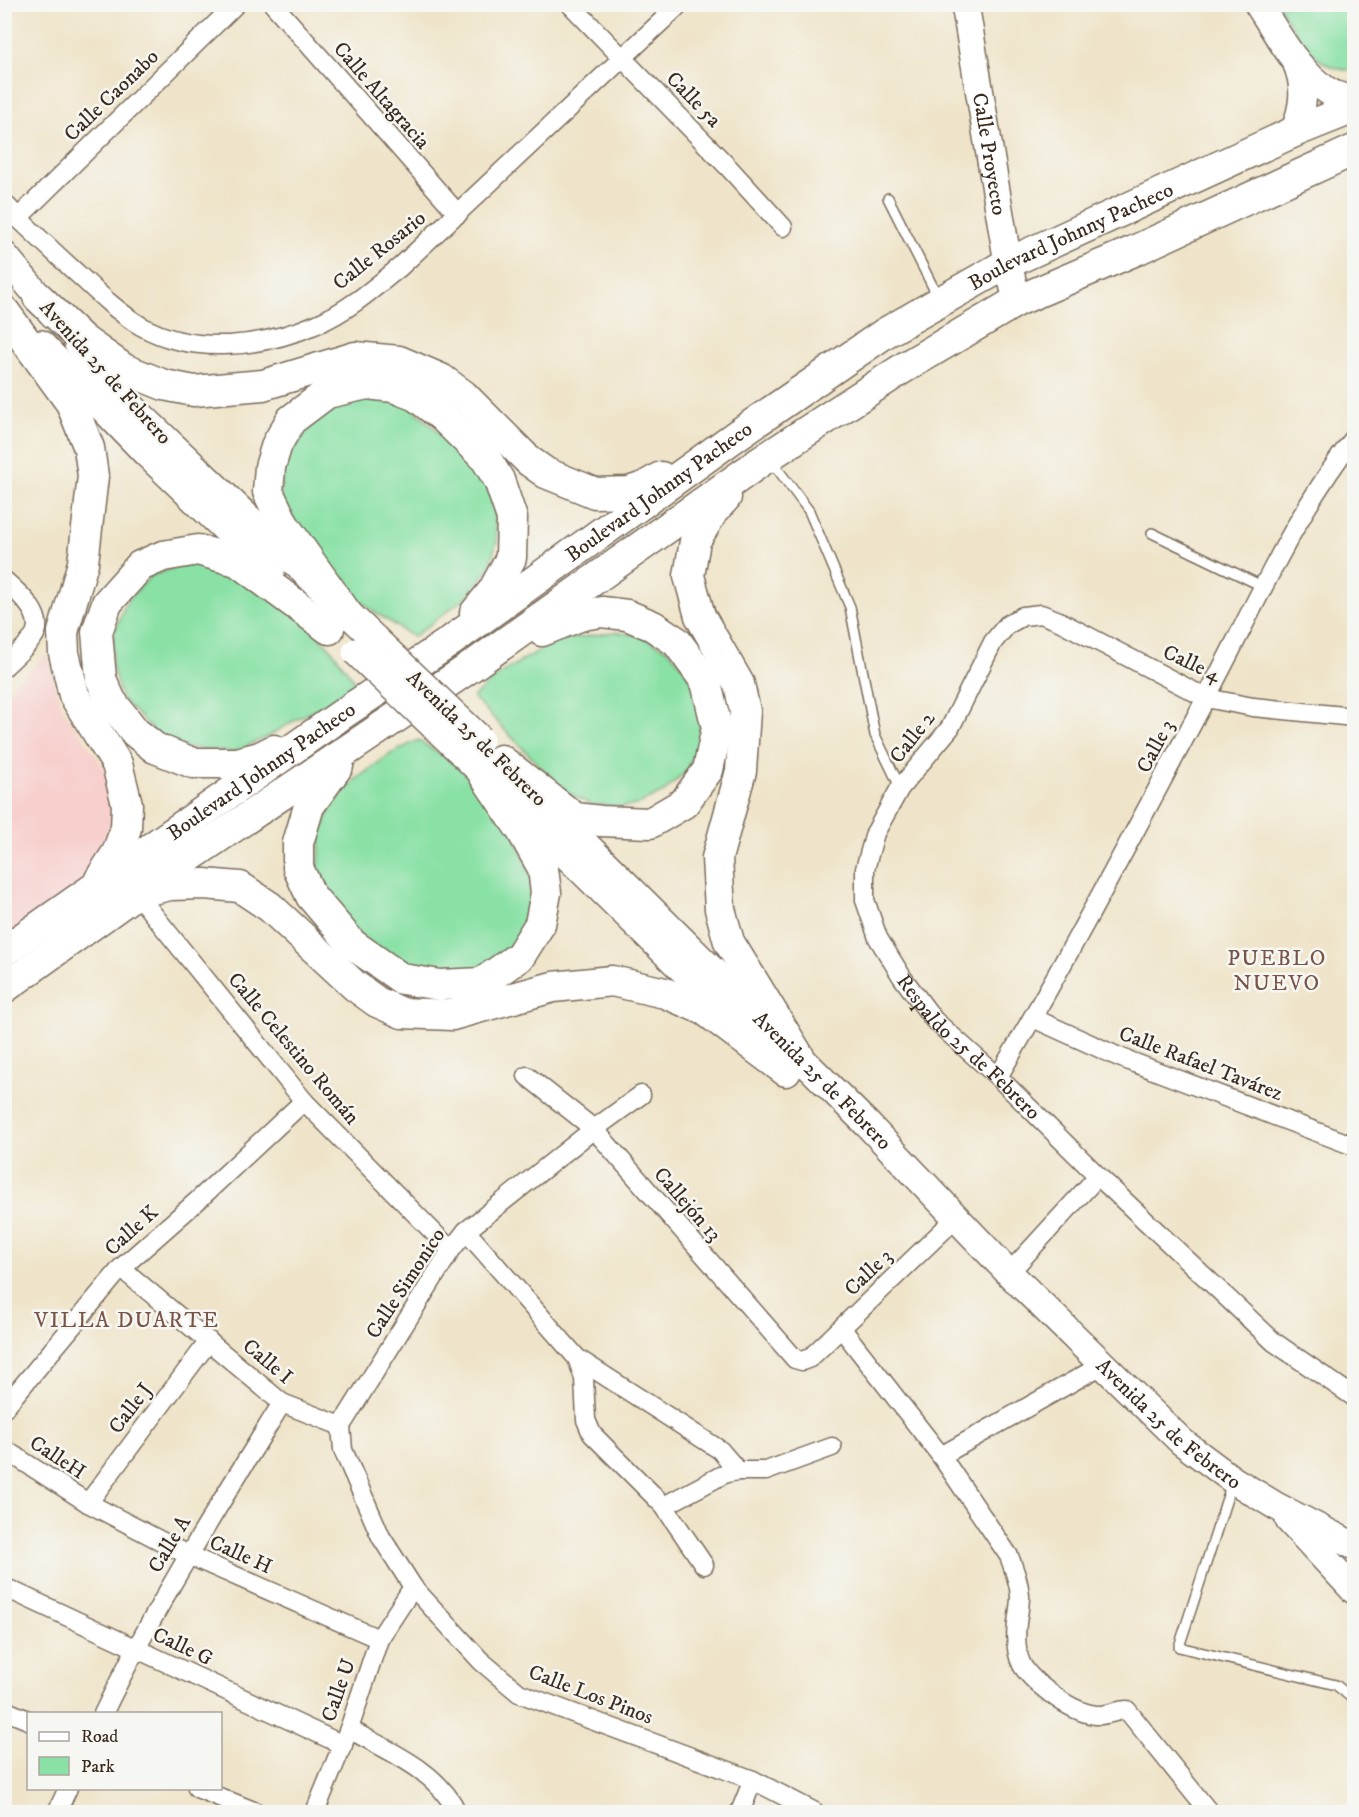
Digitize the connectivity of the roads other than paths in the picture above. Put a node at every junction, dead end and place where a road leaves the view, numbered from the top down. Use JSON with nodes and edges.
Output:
{"nodes":[{"id":1,"x":236,"y":4,"type":"edge"},
{"id":2,"x":273,"y":4,"type":"edge"},
{"id":3,"x":570,"y":4,"type":"edge"},
{"id":4,"x":680,"y":4,"type":"edge"},
{"id":5,"x":965,"y":4,"type":"edge"},
{"id":6,"x":1258,"y":4,"type":"edge"},
{"id":7,"x":622,"y":57,"type":"junction"},
{"id":8,"x":1293,"y":57,"type":"junction"},
{"id":9,"x":1354,"y":100,"type":"edge"},
{"id":10,"x":1354,"y":108,"type":"edge"},
{"id":11,"x":1294,"y":132,"type":"junction"},
{"id":12,"x":1354,"y":150,"type":"edge"},
{"id":13,"x":888,"y":198,"type":"dead end"},
{"id":14,"x":4,"y":203,"type":"edge"},
{"id":15,"x":458,"y":214,"type":"junction"},
{"id":16,"x":18,"y":218,"type":"junction"},
{"id":17,"x":783,"y":227,"type":"dead end"},
{"id":18,"x":4,"y":255,"type":"edge"},
{"id":19,"x":1008,"y":263,"type":"junction"},
{"id":20,"x":39,"y":297,"type":"junction"},
{"id":21,"x":1017,"y":301,"type":"junction"},
{"id":22,"x":940,"y":302,"type":"junction"},
{"id":23,"x":4,"y":309,"type":"edge"},
{"id":24,"x":737,"y":435,"type":"junction"},
{"id":25,"x":1354,"y":438,"type":"edge"},
{"id":26,"x":764,"y":460,"type":"junction"},
{"id":27,"x":1152,"y":533,"type":"dead end"},
{"id":28,"x":4,"y":580,"type":"edge"},
{"id":29,"x":1264,"y":587,"type":"junction"},
{"id":30,"x":1023,"y":616,"type":"joint"},
{"id":31,"x":338,"y":621,"type":"junction"},
{"id":32,"x":452,"y":641,"type":"junction"},
{"id":33,"x":475,"y":664,"type":"junction"},
{"id":34,"x":4,"y":667,"type":"edge"},
{"id":35,"x":1206,"y":698,"type":"junction"},
{"id":36,"x":341,"y":716,"type":"junction"},
{"id":37,"x":1354,"y":717,"type":"edge"},
{"id":38,"x":360,"y":741,"type":"junction"},
{"id":39,"x":493,"y":768,"type":"junction"},
{"id":40,"x":900,"y":788,"type":"junction"},
{"id":41,"x":91,"y":890,"type":"junction"},
{"id":42,"x":136,"y":893,"type":"junction"},
{"id":43,"x":866,"y":900,"type":"joint"},
{"id":44,"x":4,"y":951,"type":"edge"},
{"id":45,"x":4,"y":988,"type":"edge"},
{"id":46,"x":1033,"y":1018,"type":"junction"},
{"id":47,"x":793,"y":1065,"type":"junction"},
{"id":48,"x":527,"y":1076,"type":"dead end"},
{"id":49,"x":998,"y":1077,"type":"junction"},
{"id":50,"x":641,"y":1095,"type":"dead end"},
{"id":51,"x":304,"y":1101,"type":"junction"},
{"id":52,"x":594,"y":1129,"type":"junction"},
{"id":53,"x":1354,"y":1146,"type":"edge"},
{"id":54,"x":1098,"y":1176,"type":"junction"},
{"id":55,"x":956,"y":1218,"type":"junction"},
{"id":56,"x":466,"y":1231,"type":"junction"},
{"id":57,"x":451,"y":1250,"type":"junction"},
{"id":58,"x":122,"y":1268,"type":"junction"},
{"id":59,"x":1009,"y":1273,"type":"junction"},
{"id":60,"x":842,"y":1329,"type":"junction"},
{"id":61,"x":208,"y":1341,"type":"junction"},
{"id":62,"x":577,"y":1358,"type":"junction"},
{"id":63,"x":810,"y":1358,"type":"joint"},
{"id":64,"x":1102,"y":1365,"type":"junction"},
{"id":65,"x":1354,"y":1397,"type":"edge"},
{"id":66,"x":282,"y":1402,"type":"junction"},
{"id":67,"x":4,"y":1408,"type":"edge"},
{"id":68,"x":341,"y":1426,"type":"junction"},
{"id":69,"x":832,"y":1447,"type":"dead end"},
{"id":70,"x":4,"y":1449,"type":"edge"},
{"id":71,"x":941,"y":1456,"type":"junction"},
{"id":72,"x":738,"y":1471,"type":"junction"},
{"id":73,"x":1233,"y":1480,"type":"junction"},
{"id":74,"x":88,"y":1503,"type":"junction"},
{"id":75,"x":664,"y":1506,"type":"junction"},
{"id":76,"x":1276,"y":1506,"type":"junction"},
{"id":77,"x":1354,"y":1546,"type":"edge"},
{"id":78,"x":188,"y":1555,"type":"junction"},
{"id":79,"x":704,"y":1565,"type":"dead end"},
{"id":80,"x":4,"y":1587,"type":"edge"},
{"id":81,"x":413,"y":1587,"type":"junction"},
{"id":82,"x":1354,"y":1590,"type":"edge"},
{"id":83,"x":379,"y":1639,"type":"junction"},
{"id":84,"x":134,"y":1649,"type":"junction"},
{"id":85,"x":1354,"y":1700,"type":"edge"},
{"id":86,"x":4,"y":1710,"type":"edge"},
{"id":87,"x":104,"y":1712,"type":"edge"},
{"id":88,"x":27,"y":1720,"type":"edge"},
{"id":89,"x":346,"y":1737,"type":"junction"},
{"id":90,"x":753,"y":1780,"type":"junction"},
{"id":91,"x":67,"y":1790,"type":"edge"},
{"id":92,"x":202,"y":1790,"type":"edge"},
{"id":93,"x":57,"y":1812,"type":"edge"},
{"id":94,"x":256,"y":1812,"type":"edge"},
{"id":95,"x":315,"y":1812,"type":"edge"},
{"id":96,"x":457,"y":1812,"type":"edge"},
{"id":97,"x":740,"y":1812,"type":"edge"},
{"id":98,"x":815,"y":1812,"type":"edge"},
{"id":99,"x":1209,"y":1812,"type":"edge"}],
"edges":[{"from":1,"to":16,"type":"street","name":"Calle Caonabo"},
{"from":2,"to":15,"type":"street","name":"Calle Altagracia"},
{"from":3,"to":7,"type":"street","name":"Calle 5a"},
{"from":4,"to":7,"type":"street","name":"Calle Rosario"},
{"from":5,"to":19,"type":"main road","name":"Calle Proyecto"},
{"from":6,"to":8,"type":"main road"},
{"from":7,"to":15,"type":"street","name":"Calle Rosario"},
{"from":7,"to":17,"type":"street","name":"Calle 5a"},
{"from":8,"to":9,"type":"main road"},
{"from":8,"to":11,"type":"main road"},
{"from":10,"to":11,"type":"main road","name":"Boulevard Johnny Pacheco"},
{"from":11,"to":19,"type":"main road","name":"Boulevard Johnny Pacheco"},
{"from":12,"to":21,"type":"main road","name":"Boulevard Johnny Pacheco"},
{"from":13,"to":22,"type":"lane"},
{"from":14,"to":16,"type":"street","name":"Calle Rosario"},
{"from":15,"to":16,"type":"street","name":"Calle Rosario"},
{"from":18,"to":20,"type":"main road","name":"Avenida 25 de Febrero"},
{"from":19,"to":21,"type":"main road","name":"Calle Proyecto"},
{"from":19,"to":22,"type":"main road","name":"Boulevard Johnny Pacheco"},
{"from":20,"to":24,"type":"main road"},
{"from":20,"to":31,"type":"main road","name":"Avenida 25 de Febrero"},
{"from":21,"to":26,"type":"main road","name":"Boulevard Johnny Pacheco"},
{"from":22,"to":24,"type":"main road","name":"Boulevard Johnny Pacheco"},
{"from":23,"to":31,"type":"main road","name":"Avenida 25 de Febrero"},
{"from":23,"to":41,"type":"main road"},
{"from":24,"to":32,"type":"main road","name":"Boulevard Johnny Pacheco"},
{"from":25,"to":29,"type":"street","name":"Calle 3"},
{"from":26,"to":33,"type":"main road","name":"Boulevard Johnny Pacheco"},
{"from":26,"to":40,"type":"lane"},
{"from":26,"to":47,"type":"main road"},
{"from":27,"to":29,"type":"lane"},
{"from":28,"to":34,"type":"street"},
{"from":29,"to":35,"type":"street","name":"Calle 3"},
{"from":30,"to":35,"type":"street","name":"Calle 4"},
{"from":30,"to":40,"type":"street","name":"Calle 2"},
{"from":31,"to":32,"type":"main road"},
{"from":31,"to":36,"type":"main road"},
{"from":31,"to":39,"type":"main road","name":"Avenida 25 de Febrero","bridge":true},
{"from":32,"to":36,"type":"main road","name":"Boulevard Johnny Pacheco"},
{"from":33,"to":38,"type":"main road","name":"Boulevard Johnny Pacheco"},
{"from":33,"to":39,"type":"main road"},
{"from":35,"to":37,"type":"street","name":"Calle 4"},
{"from":35,"to":46,"type":"street","name":"Calle 3"},
{"from":36,"to":41,"type":"main road","name":"Boulevard Johnny Pacheco"},
{"from":38,"to":39,"type":"main road"},
{"from":38,"to":42,"type":"main road","name":"Boulevard Johnny Pacheco"},
{"from":39,"to":47,"type":"main road","name":"Avenida 25 de Febrero"},
{"from":40,"to":43,"type":"street","name":"Calle 2"},
{"from":41,"to":44,"type":"main road","name":"Boulevard Johnny Pacheco"},
{"from":42,"to":45,"type":"main road","name":"Boulevard Johnny Pacheco"},
{"from":42,"to":47,"type":"main road"},
{"from":42,"to":51,"type":"street","name":"Calle Celestino Román"},
{"from":43,"to":49,"type":"street","name":"Respaldo 25 de Febrero"},
{"from":46,"to":49,"type":"street","name":"Calle 3"},
{"from":46,"to":53,"type":"street","name":"Calle Rafael Tavárez"},
{"from":47,"to":55,"type":"main road","name":"Avenida 25 de Febrero"},
{"from":48,"to":52,"type":"street","name":"Callejón 13"},
{"from":49,"to":54,"type":"street","name":"Respaldo 25 de Febrero"},
{"from":50,"to":52,"type":"street","name":"Calle Simonico"},
{"from":51,"to":57,"type":"street","name":"Calle Celestino Román"},
{"from":51,"to":58,"type":"street","name":"Calle K"},
{"from":52,"to":56,"type":"street","name":"Calle Simonico"},
{"from":52,"to":63,"type":"street","name":"Callejón 13"},
{"from":54,"to":59,"type":"street"},
{"from":54,"to":65,"type":"street","name":"Respaldo 25 de Febrero"},
{"from":55,"to":59,"type":"main road","name":"Avenida 25 de Febrero"},
{"from":55,"to":60,"type":"street","name":"Calle 3"},
{"from":56,"to":57,"type":"street","name":"Calle Simonico"},
{"from":56,"to":62,"type":"street"},
{"from":57,"to":68,"type":"street","name":"Calle Simonico"},
{"from":58,"to":61,"type":"street","name":"Calle I"},
{"from":58,"to":67,"type":"street","name":"Calle K"},
{"from":59,"to":64,"type":"main road","name":"Avenida 25 de Febrero"},
{"from":60,"to":63,"type":"street","name":"Calle 3"},
{"from":60,"to":71,"type":"street"},
{"from":61,"to":66,"type":"street","name":"Calle I"},
{"from":61,"to":74,"type":"street","name":"Calle J"},
{"from":62,"to":72,"type":"street"},
{"from":62,"to":75,"type":"street"},
{"from":64,"to":71,"type":"street"},
{"from":64,"to":73,"type":"main road","name":"Avenida 25 de Febrero"},
{"from":66,"to":68,"type":"street","name":"Calle I"},
{"from":66,"to":78,"type":"street","name":"Calle A"},
{"from":68,"to":81,"type":"street","name":"Calle Los Pinos"},
{"from":69,"to":72,"type":"street"},
{"from":70,"to":74,"type":"street","name":"CalleH"},
{"from":71,"to":99,"type":"street"},
{"from":72,"to":75,"type":"street"},
{"from":73,"to":76,"type":"main road","name":"Avenida 25 de Febrero"},
{"from":73,"to":85,"type":"lane"},
{"from":74,"to":78,"type":"street","name":"Calle H"},
{"from":75,"to":79,"type":"street"},
{"from":76,"to":77,"type":"main road","name":"Avenida 25 de Febrero"},
{"from":76,"to":82,"type":"main road"},
{"from":78,"to":83,"type":"street","name":"Calle H"},
{"from":78,"to":84,"type":"street","name":"Calle A"},
{"from":80,"to":84,"type":"street","name":"Calle G"},
{"from":81,"to":83,"type":"street","name":"Calle U"},
{"from":81,"to":90,"type":"street","name":"Calle Los Pinos"},
{"from":83,"to":89,"type":"street","name":"Calle U"},
{"from":84,"to":87,"type":"street","name":"Calle A"},
{"from":84,"to":89,"type":"street","name":"Calle G"},
{"from":86,"to":88,"type":"street"},
{"from":89,"to":95,"type":"street","name":"Calle U"},
{"from":89,"to":96,"type":"street","name":"Calle G"},
{"from":90,"to":97,"type":"street"},
{"from":90,"to":98,"type":"street","name":"Calle Los Pinos"},
{"from":91,"to":93,"type":"street"},
{"from":92,"to":94,"type":"street"}]}
